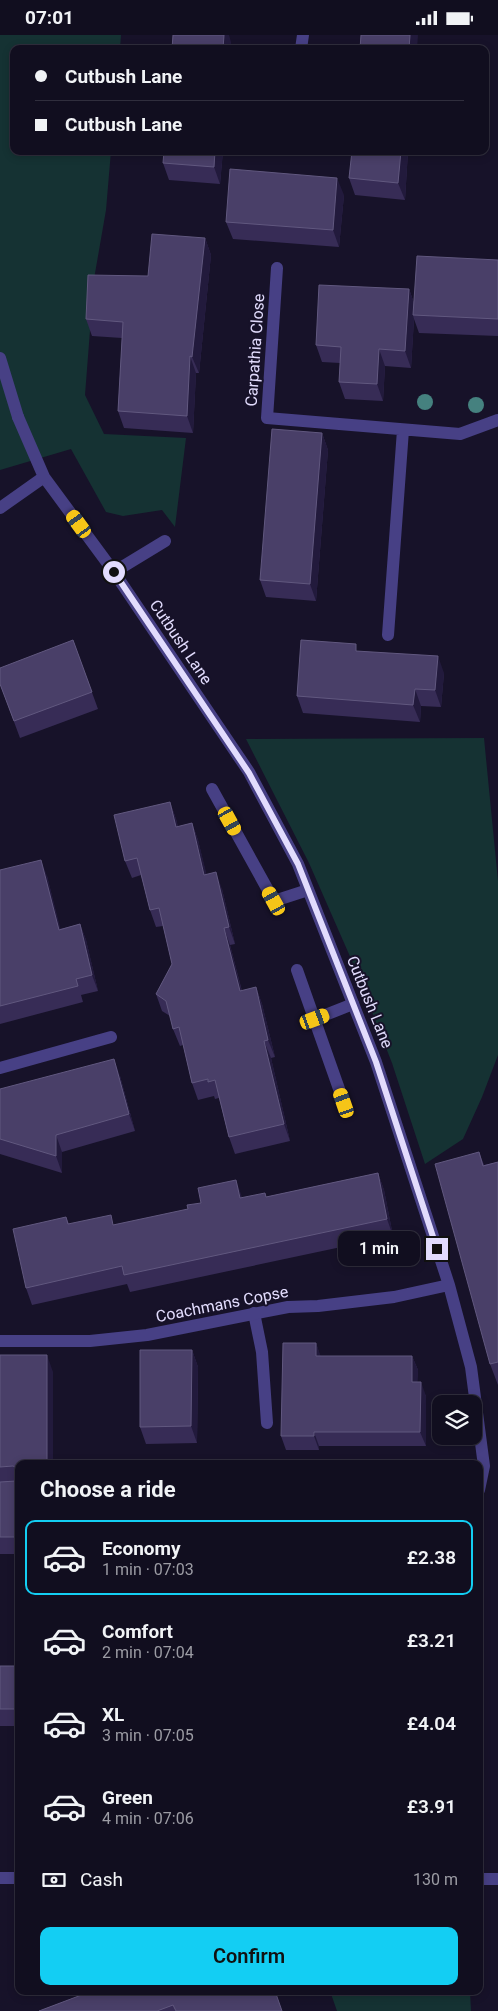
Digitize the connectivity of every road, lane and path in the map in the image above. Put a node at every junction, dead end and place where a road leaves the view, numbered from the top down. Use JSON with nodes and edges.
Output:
{"nodes":[{"id":1,"x":277,"y":268,"type":"dead end"},
{"id":2,"x":0,"y":358,"type":"edge"},
{"id":3,"x":498,"y":420,"type":"edge"},
{"id":4,"x":403,"y":430,"type":"junction"},
{"id":5,"x":44,"y":477,"type":"junction"},
{"id":6,"x":0,"y":508,"type":"edge"},
{"id":7,"x":165,"y":541,"type":"dead end"},
{"id":8,"x":114,"y":572,"type":"junction"},
{"id":9,"x":388,"y":635,"type":"dead end"},
{"id":10,"x":212,"y":789,"type":"dead end"},
{"id":11,"x":308,"y":890,"type":"junction"},
{"id":12,"x":298,"y":970,"type":"dead end"},
{"id":13,"x":353,"y":1005,"type":"junction"},
{"id":14,"x":315,"y":1019,"type":"junction"},
{"id":15,"x":111,"y":1037,"type":"dead end"},
{"id":16,"x":0,"y":1068,"type":"edge"},
{"id":17,"x":344,"y":1103,"type":"dead end"},
{"id":18,"x":449,"y":1285,"type":"junction"},
{"id":19,"x":254,"y":1313,"type":"junction"},
{"id":20,"x":0,"y":1341,"type":"edge"},
{"id":21,"x":267,"y":1423,"type":"dead end"},
{"id":22,"x":483,"y":1471,"type":"edge"},
{"id":23,"x":0,"y":1878,"type":"edge"},
{"id":24,"x":15,"y":1878,"type":"edge"},
{"id":25,"x":483,"y":1879,"type":"edge"},
{"id":26,"x":498,"y":1879,"type":"edge"}],
"edges":[{"from":1,"to":4,"type":"street","name":"Carpathia Close"},
{"from":2,"to":5,"type":"street","name":"Cutbush Lane"},
{"from":3,"to":4,"type":"street","name":"Carpathia Close"},
{"from":4,"to":9,"type":"street"},
{"from":5,"to":6,"type":"street"},
{"from":5,"to":8,"type":"street","name":"Cutbush Lane"},
{"from":7,"to":8,"type":"street"},
{"from":8,"to":11,"type":"street","name":"Cutbush Lane"},
{"from":10,"to":11,"type":"street"},
{"from":11,"to":13,"type":"street","name":"Cutbush Lane"},
{"from":12,"to":14,"type":"street"},
{"from":13,"to":14,"type":"street"},
{"from":13,"to":18,"type":"street","name":"Cutbush Lane"},
{"from":14,"to":17,"type":"street"},
{"from":15,"to":16,"type":"street"},
{"from":18,"to":19,"type":"street","name":"Coachmans Copse"},
{"from":18,"to":22,"type":"street","name":"Cutbush Lane"},
{"from":19,"to":20,"type":"street","name":"Coachmans Copse"},
{"from":19,"to":21,"type":"street"},
{"from":23,"to":24,"type":"street"},
{"from":25,"to":26,"type":"street"}]}
